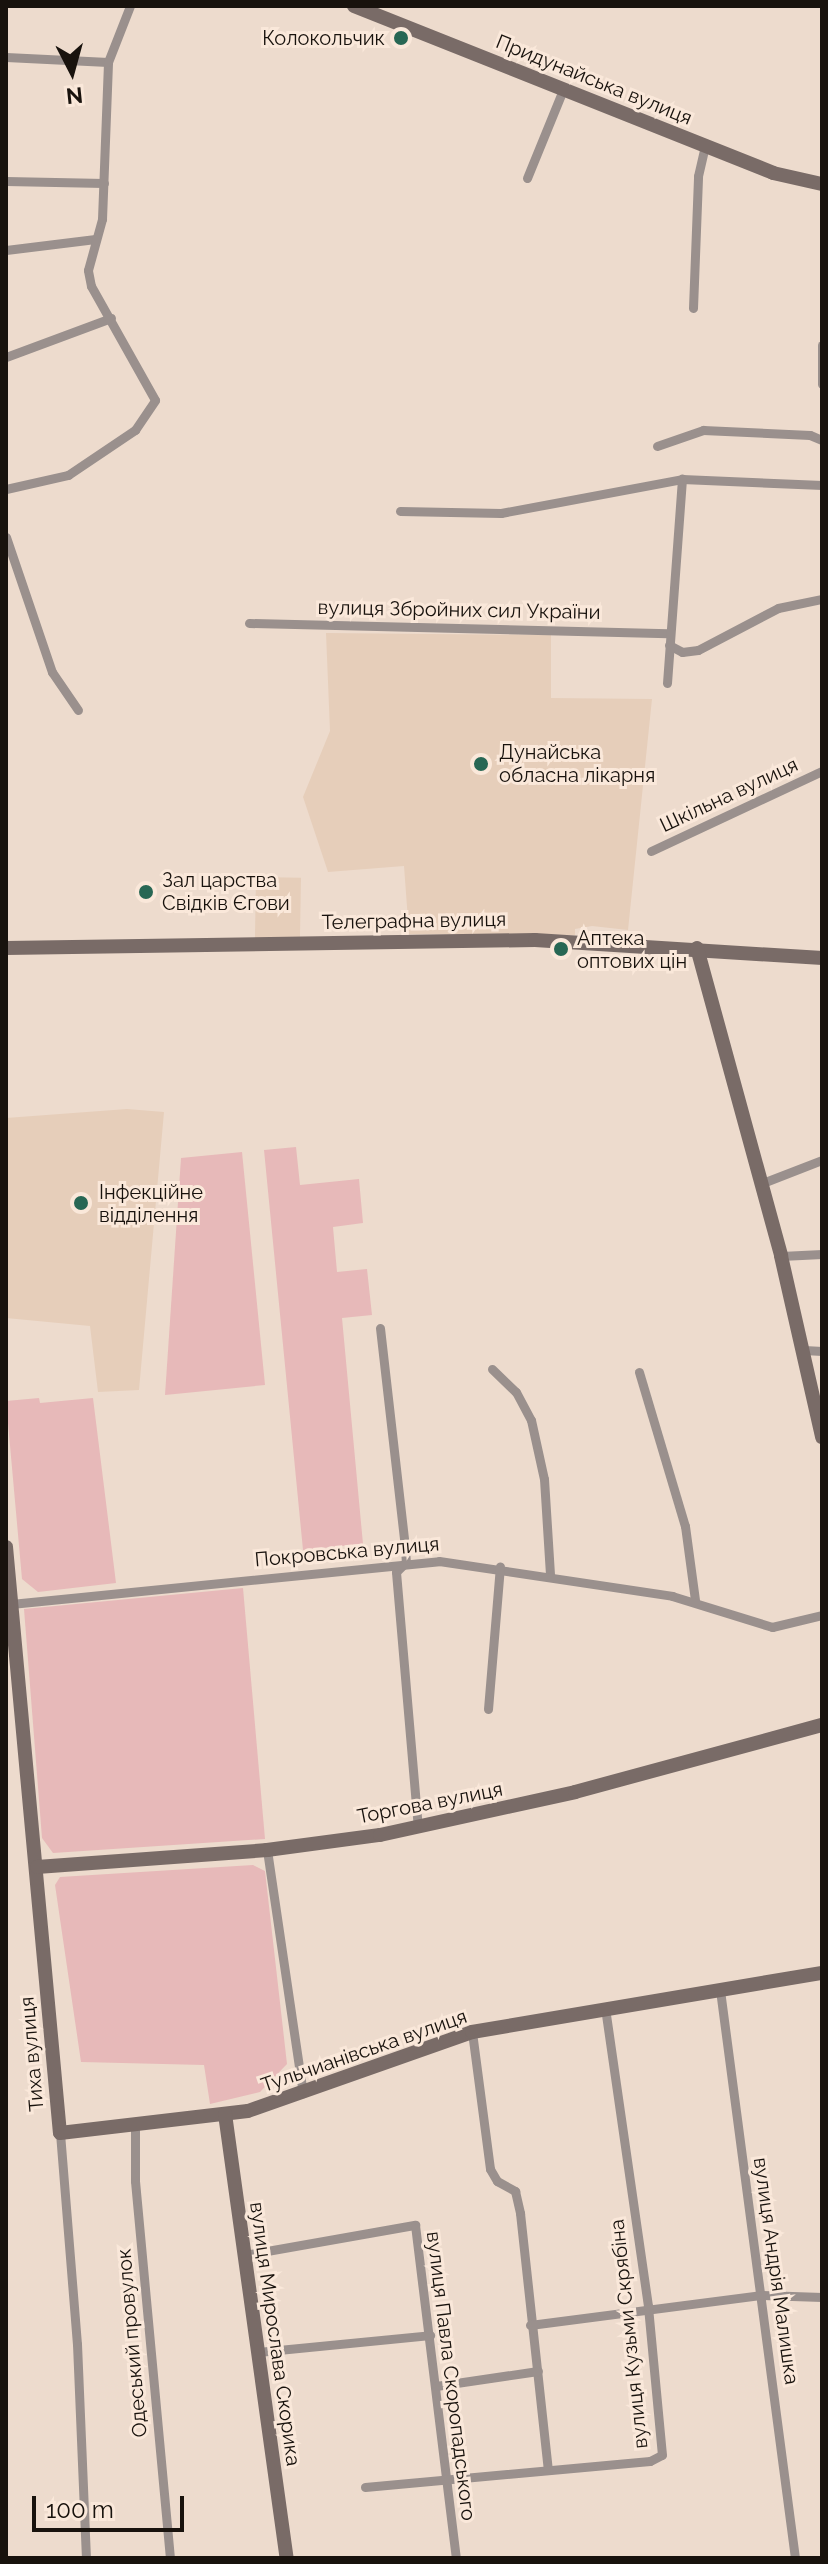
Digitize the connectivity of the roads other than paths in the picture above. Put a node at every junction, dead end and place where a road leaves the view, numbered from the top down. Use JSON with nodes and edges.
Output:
{"nodes":[{"id":1,"x":130,"y":6,"type":"edge"},
{"id":2,"x":354,"y":6,"type":"edge"},
{"id":3,"x":6,"y":57,"type":"edge"},
{"id":4,"x":108,"y":62,"type":"junction"},
{"id":5,"x":563,"y":90,"type":"junction"},
{"id":6,"x":705,"y":145,"type":"junction"},
{"id":7,"x":527,"y":178,"type":"dead end"},
{"id":8,"x":6,"y":181,"type":"edge"},
{"id":9,"x":104,"y":183,"type":"junction"},
{"id":10,"x":822,"y":184,"type":"edge"},
{"id":11,"x":95,"y":239,"type":"junction"},
{"id":12,"x":6,"y":250,"type":"edge"},
{"id":13,"x":693,"y":308,"type":"dead end"},
{"id":14,"x":111,"y":318,"type":"junction"},
{"id":15,"x":822,"y":345,"type":"edge"},
{"id":16,"x":6,"y":357,"type":"edge"},
{"id":17,"x":822,"y":384,"type":"edge"},
{"id":18,"x":822,"y":440,"type":"edge"},
{"id":19,"x":657,"y":446,"type":"dead end"},
{"id":20,"x":682,"y":479,"type":"junction"},
{"id":21,"x":822,"y":485,"type":"edge"},
{"id":22,"x":6,"y":489,"type":"edge"},
{"id":23,"x":400,"y":511,"type":"dead end"},
{"id":24,"x":6,"y":537,"type":"edge"},
{"id":25,"x":9,"y":561,"type":"edge"},
{"id":26,"x":822,"y":599,"type":"edge"},
{"id":27,"x":249,"y":623,"type":"dead end"},
{"id":28,"x":668,"y":633,"type":"junction"},
{"id":29,"x":669,"y":645,"type":"junction"},
{"id":30,"x":667,"y":683,"type":"dead end"},
{"id":31,"x":78,"y":710,"type":"dead end"},
{"id":32,"x":822,"y":771,"type":"edge"},
{"id":33,"x":651,"y":851,"type":"dead end"},
{"id":34,"x":6,"y":948,"type":"edge"},
{"id":35,"x":697,"y":948,"type":"junction"},
{"id":36,"x":822,"y":958,"type":"edge"},
{"id":37,"x":822,"y":1160,"type":"edge"},
{"id":38,"x":760,"y":1184,"type":"junction"},
{"id":39,"x":822,"y":1254,"type":"edge"},
{"id":40,"x":781,"y":1256,"type":"junction"},
{"id":41,"x":380,"y":1328,"type":"dead end"},
{"id":42,"x":804,"y":1350,"type":"junction"},
{"id":43,"x":822,"y":1351,"type":"edge"},
{"id":44,"x":492,"y":1369,"type":"dead end"},
{"id":45,"x":639,"y":1372,"type":"dead end"},
{"id":46,"x":822,"y":1437,"type":"edge"},
{"id":47,"x":6,"y":1547,"type":"edge"},
{"id":48,"x":406,"y":1562,"type":"junction"},
{"id":49,"x":500,"y":1567,"type":"junction"},
{"id":50,"x":550,"y":1575,"type":"junction"},
{"id":51,"x":695,"y":1600,"type":"junction"},
{"id":52,"x":8,"y":1604,"type":"edge"},
{"id":53,"x":822,"y":1615,"type":"edge"},
{"id":54,"x":488,"y":1709,"type":"dead end"},
{"id":55,"x":822,"y":1725,"type":"edge"},
{"id":56,"x":418,"y":1828,"type":"junction"},
{"id":57,"x":267,"y":1850,"type":"junction"},
{"id":58,"x":37,"y":1867,"type":"junction"},
{"id":59,"x":822,"y":1973,"type":"edge"},
{"id":60,"x":720,"y":1990,"type":"junction"},
{"id":61,"x":605,"y":2009,"type":"junction"},
{"id":62,"x":472,"y":2032,"type":"junction"},
{"id":63,"x":303,"y":2093,"type":"junction"},
{"id":64,"x":225,"y":2114,"type":"junction"},
{"id":65,"x":135,"y":2124,"type":"junction"},
{"id":66,"x":60,"y":2133,"type":"junction"},
{"id":67,"x":244,"y":2255,"type":"junction"},
{"id":68,"x":762,"y":2295,"type":"junction"},
{"id":69,"x":822,"y":2297,"type":"edge"},
{"id":70,"x":648,"y":2306,"type":"junction"},
{"id":71,"x":530,"y":2325,"type":"junction"},
{"id":72,"x":430,"y":2335,"type":"junction"},
{"id":73,"x":258,"y":2352,"type":"junction"},
{"id":74,"x":538,"y":2371,"type":"junction"},
{"id":75,"x":436,"y":2386,"type":"junction"},
{"id":76,"x":548,"y":2469,"type":"junction"},
{"id":77,"x":447,"y":2478,"type":"junction"},
{"id":78,"x":365,"y":2487,"type":"dead end"},
{"id":79,"x":86,"y":2558,"type":"edge"},
{"id":80,"x":170,"y":2558,"type":"edge"},
{"id":81,"x":287,"y":2558,"type":"edge"},
{"id":82,"x":456,"y":2558,"type":"edge"},
{"id":83,"x":795,"y":2558,"type":"edge"}],
"edges":[{"from":1,"to":4,"type":"street"},
{"from":2,"to":5,"type":"main road","name":"Придунайська вулиця"},
{"from":3,"to":4,"type":"street"},
{"from":4,"to":9,"type":"street"},
{"from":5,"to":6,"type":"main road","name":"Придунайська вулиця"},
{"from":5,"to":7,"type":"street"},
{"from":6,"to":10,"type":"main road","name":"Придунайська вулиця"},
{"from":6,"to":13,"type":"street"},
{"from":8,"to":9,"type":"street"},
{"from":9,"to":11,"type":"street"},
{"from":11,"to":12,"type":"street"},
{"from":11,"to":14,"type":"street"},
{"from":14,"to":16,"type":"street"},
{"from":14,"to":22,"type":"street"},
{"from":15,"to":17,"type":"street"},
{"from":18,"to":19,"type":"street"},
{"from":20,"to":21,"type":"street"},
{"from":20,"to":23,"type":"street"},
{"from":20,"to":28,"type":"street"},
{"from":24,"to":25,"type":"street"},
{"from":25,"to":31,"type":"street"},
{"from":26,"to":29,"type":"street"},
{"from":27,"to":28,"type":"street","name":"вулиця Збройних сил України"},
{"from":28,"to":29,"type":"street"},
{"from":29,"to":30,"type":"street"},
{"from":32,"to":33,"type":"street","name":"Шкільна вулиця"},
{"from":34,"to":35,"type":"main road","name":"Телеграфна вулиця"},
{"from":35,"to":36,"type":"main road","name":"Телеграфна вулиця"},
{"from":35,"to":38,"type":"main road"},
{"from":37,"to":38,"type":"street"},
{"from":38,"to":40,"type":"main road"},
{"from":39,"to":40,"type":"street"},
{"from":40,"to":42,"type":"main road"},
{"from":41,"to":48,"type":"street"},
{"from":42,"to":43,"type":"street"},
{"from":42,"to":46,"type":"main road"},
{"from":44,"to":50,"type":"street"},
{"from":45,"to":51,"type":"street"},
{"from":47,"to":52,"type":"main road","name":"Тиха вулиця"},
{"from":48,"to":49,"type":"street","name":"Покровська вулиця"},
{"from":48,"to":52,"type":"street","name":"Покровська вулиця"},
{"from":48,"to":56,"type":"street"},
{"from":49,"to":50,"type":"street","name":"Покровська вулиця"},
{"from":49,"to":54,"type":"street"},
{"from":50,"to":51,"type":"street","name":"Покровська вулиця"},
{"from":51,"to":53,"type":"street","name":"Покровська вулиця"},
{"from":52,"to":58,"type":"main road","name":"Тиха вулиця"},
{"from":55,"to":56,"type":"main road","name":"Торгова вулиця"},
{"from":56,"to":57,"type":"main road","name":"Торгова вулиця"},
{"from":57,"to":58,"type":"main road","name":"Торгова вулиця"},
{"from":57,"to":63,"type":"street"},
{"from":58,"to":66,"type":"main road","name":"Тиха вулиця"},
{"from":59,"to":60,"type":"main road","name":"Тульчианівська вулиця"},
{"from":60,"to":61,"type":"main road","name":"Тульчианівська вулиця"},
{"from":60,"to":68,"type":"street","name":"вулиця Андрія Малишка"},
{"from":61,"to":62,"type":"main road","name":"Тульчианівська вулиця"},
{"from":61,"to":70,"type":"street","name":"вулиця Кузьми Скрябіна"},
{"from":62,"to":63,"type":"main road","name":"Тульчианівська вулиця"},
{"from":62,"to":71,"type":"street"},
{"from":63,"to":64,"type":"main road","name":"Тульчианівська вулиця"},
{"from":64,"to":65,"type":"main road","name":"Тульчианівська вулиця"},
{"from":64,"to":67,"type":"main road","name":"вулиця Мирослава Скорика"},
{"from":65,"to":66,"type":"main road","name":"Тульчианівська вулиця"},
{"from":65,"to":80,"type":"street","name":"Одеський провулок"},
{"from":66,"to":79,"type":"street","name":"Тиха вулиця"},
{"from":67,"to":72,"type":"street","name":"вулиця Павла Скоропадського"},
{"from":67,"to":73,"type":"main road","name":"вулиця Мирослава Скорика"},
{"from":68,"to":69,"type":"street"},
{"from":68,"to":70,"type":"street"},
{"from":68,"to":83,"type":"street","name":"вулиця Андрія Малишка"},
{"from":70,"to":71,"type":"street"},
{"from":70,"to":76,"type":"street","name":"вулиця Кузьми Скрябіна"},
{"from":71,"to":74,"type":"street"},
{"from":72,"to":73,"type":"street"},
{"from":72,"to":75,"type":"street","name":"вулиця Павла Скоропадського"},
{"from":73,"to":81,"type":"main road","name":"вулиця Мирослава Скорика"},
{"from":74,"to":75,"type":"street"},
{"from":74,"to":76,"type":"street"},
{"from":75,"to":77,"type":"street","name":"вулиця Павла Скоропадського"},
{"from":76,"to":77,"type":"street","name":"вулиця Кузьми Скрябіна"},
{"from":77,"to":78,"type":"street","name":"вулиця Кузьми Скрябіна"},
{"from":77,"to":82,"type":"street","name":"вулиця Павла Скоропадського"}]}
